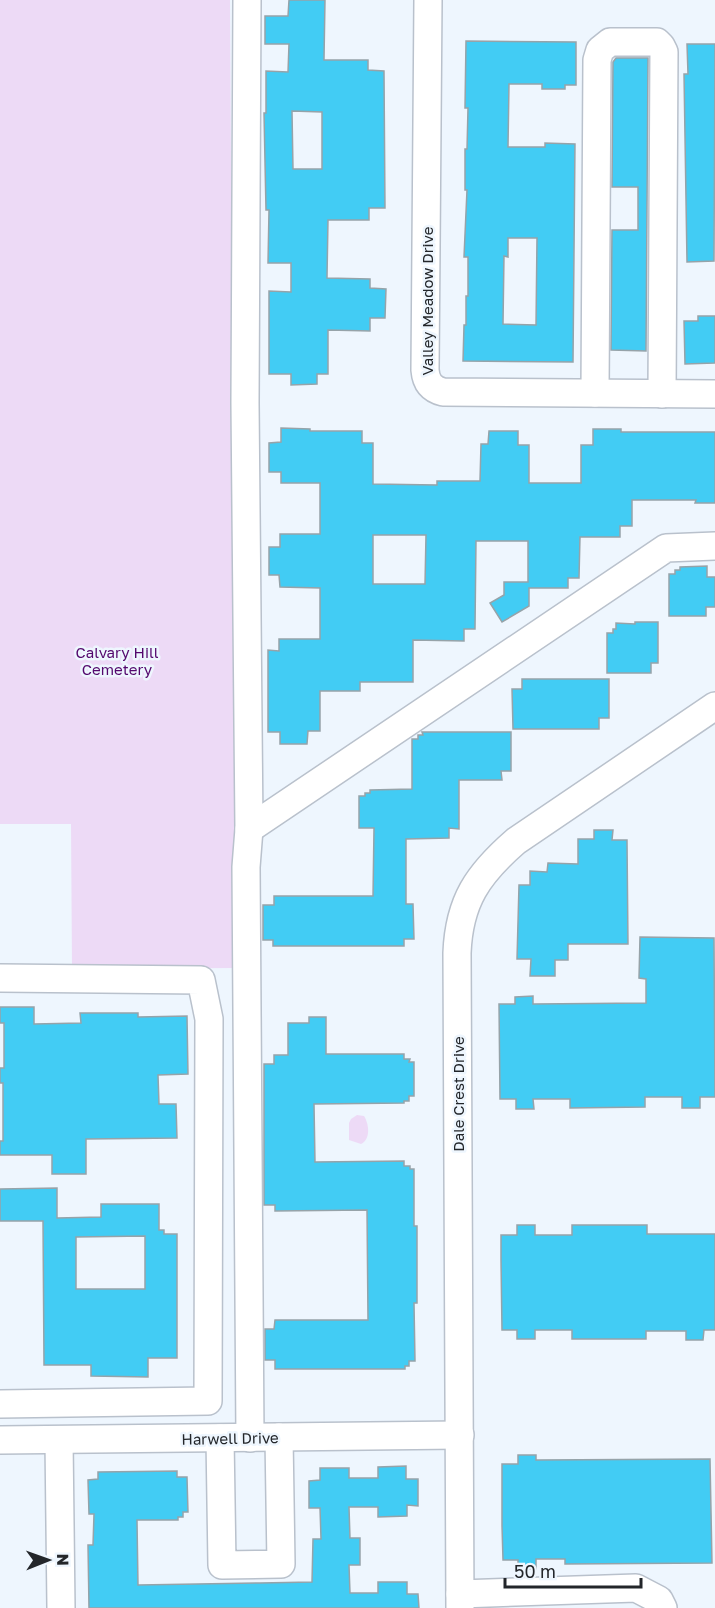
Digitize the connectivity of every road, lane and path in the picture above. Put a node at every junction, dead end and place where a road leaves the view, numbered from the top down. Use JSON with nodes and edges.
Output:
{"nodes":[{"id":1,"x":247,"y":0,"type":"edge"},
{"id":2,"x":428,"y":0,"type":"edge"},
{"id":3,"x":595,"y":393,"type":"junction"},
{"id":4,"x":662,"y":394,"type":"junction"},
{"id":5,"x":715,"y":394,"type":"edge"},
{"id":6,"x":715,"y":546,"type":"edge"},
{"id":7,"x":715,"y":706,"type":"edge"},
{"id":8,"x":249,"y":829,"type":"junction"},
{"id":9,"x":0,"y":978,"type":"edge"},
{"id":10,"x":0,"y":1404,"type":"edge"},
{"id":11,"x":459,"y":1435,"type":"junction"},
{"id":12,"x":250,"y":1437,"type":"junction"},
{"id":13,"x":279,"y":1437,"type":"junction"},
{"id":14,"x":220,"y":1438,"type":"junction"},
{"id":15,"x":0,"y":1440,"type":"edge"},
{"id":16,"x":59,"y":1440,"type":"junction"},
{"id":17,"x":460,"y":1601,"type":"edge"},
{"id":18,"x":61,"y":1608,"type":"edge"},
{"id":19,"x":663,"y":1608,"type":"edge"}],
"edges":[{"from":1,"to":8,"type":"street"},
{"from":2,"to":3,"type":"street","name":"Valley Meadow Drive"},
{"from":3,"to":4,"type":"street","name":"Valley Meadow Drive"},
{"from":3,"to":4,"type":"street"},
{"from":4,"to":5,"type":"street","name":"Valley Meadow Drive"},
{"from":6,"to":8,"type":"street"},
{"from":7,"to":11,"type":"street","name":"Dale Crest Drive"},
{"from":8,"to":12,"type":"street"},
{"from":9,"to":10,"type":"street"},
{"from":11,"to":13,"type":"street","name":"Harwell Drive"},
{"from":11,"to":17,"type":"street","name":"Dale Crest Drive"},
{"from":12,"to":13,"type":"street","name":"Harwell Drive"},
{"from":12,"to":14,"type":"street","name":"Harwell Drive"},
{"from":13,"to":14,"type":"street"},
{"from":14,"to":16,"type":"street","name":"Harwell Drive"},
{"from":15,"to":16,"type":"street","name":"Harwell Drive"},
{"from":16,"to":18,"type":"street"},
{"from":17,"to":19,"type":"street"}]}
